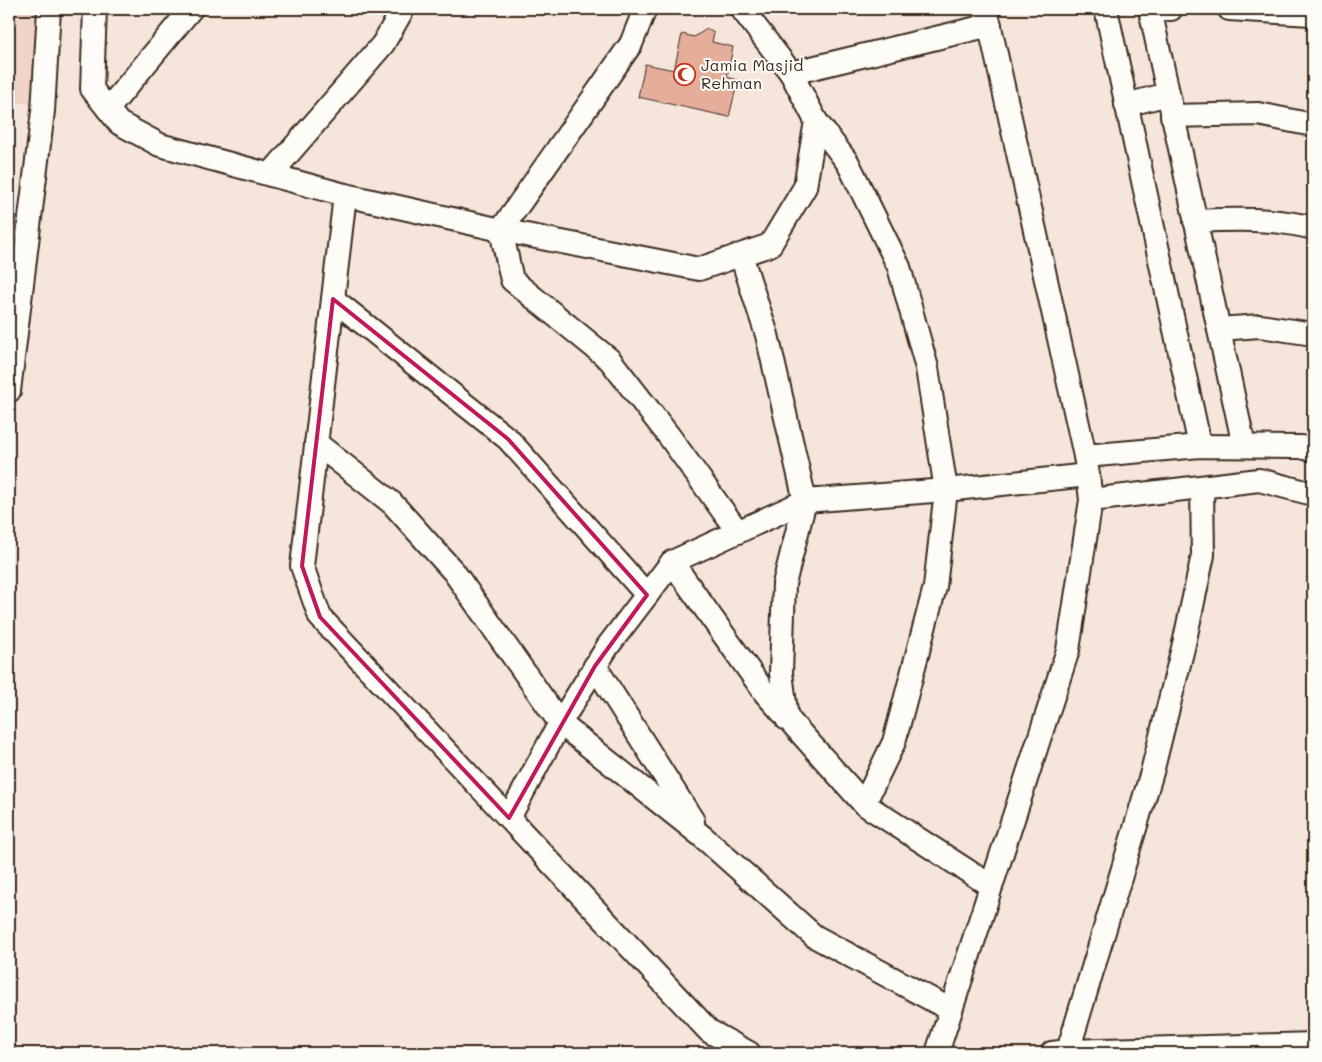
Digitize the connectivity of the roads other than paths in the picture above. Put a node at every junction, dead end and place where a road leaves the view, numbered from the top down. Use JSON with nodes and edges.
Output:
{"nodes":[{"id":1,"x":49,"y":9,"type":"edge"},
{"id":2,"x":95,"y":9,"type":"edge"},
{"id":3,"x":191,"y":9,"type":"edge"},
{"id":4,"x":403,"y":9,"type":"edge"},
{"id":5,"x":645,"y":9,"type":"edge"},
{"id":6,"x":742,"y":9,"type":"edge"},
{"id":7,"x":1106,"y":9,"type":"edge"},
{"id":8,"x":1150,"y":9,"type":"edge"},
{"id":9,"x":1171,"y":9,"type":"edge"},
{"id":10,"x":1229,"y":9,"type":"edge"},
{"id":11,"x":1310,"y":13,"type":"edge"},
{"id":12,"x":988,"y":17,"type":"edge"},
{"id":13,"x":791,"y":73,"type":"junction"},
{"id":14,"x":1126,"y":105,"type":"junction"},
{"id":15,"x":1170,"y":105,"type":"junction"},
{"id":16,"x":108,"y":109,"type":"junction"},
{"id":17,"x":816,"y":121,"type":"junction"},
{"id":18,"x":1313,"y":125,"type":"edge"},
{"id":19,"x":270,"y":175,"type":"junction"},
{"id":20,"x":346,"y":195,"type":"junction"},
{"id":21,"x":1195,"y":221,"type":"junction"},
{"id":22,"x":1313,"y":228,"type":"edge"},
{"id":23,"x":501,"y":230,"type":"junction"},
{"id":24,"x":740,"y":255,"type":"junction"},
{"id":25,"x":333,"y":299,"type":"junction"},
{"id":26,"x":1219,"y":329,"type":"junction"},
{"id":27,"x":1313,"y":334,"type":"edge"},
{"id":28,"x":9,"y":391,"type":"edge"},
{"id":29,"x":316,"y":443,"type":"junction"},
{"id":30,"x":1200,"y":446,"type":"junction"},
{"id":31,"x":1244,"y":446,"type":"junction"},
{"id":32,"x":1313,"y":450,"type":"edge"},
{"id":33,"x":1086,"y":466,"type":"junction"},
{"id":34,"x":1202,"y":487,"type":"junction"},
{"id":35,"x":946,"y":490,"type":"junction"},
{"id":36,"x":1313,"y":494,"type":"edge"},
{"id":37,"x":1090,"y":500,"type":"junction"},
{"id":38,"x":805,"y":502,"type":"junction"},
{"id":39,"x":738,"y":532,"type":"junction"},
{"id":40,"x":672,"y":562,"type":"junction"},
{"id":41,"x":647,"y":595,"type":"junction"},
{"id":42,"x":596,"y":666,"type":"junction"},
{"id":43,"x":787,"y":719,"type":"junction"},
{"id":44,"x":560,"y":723,"type":"junction"},
{"id":45,"x":864,"y":804,"type":"junction"},
{"id":46,"x":509,"y":818,"type":"junction"},
{"id":47,"x":703,"y":837,"type":"junction"},
{"id":48,"x":991,"y":886,"type":"junction"},
{"id":49,"x":951,"y":1010,"type":"junction"},
{"id":50,"x":1313,"y":1044,"type":"edge"},
{"id":51,"x":1060,"y":1052,"type":"edge"},
{"id":52,"x":749,"y":1053,"type":"edge"},
{"id":53,"x":937,"y":1053,"type":"edge"}],
"edges":[{"from":1,"to":28,"type":"street"},
{"from":2,"to":16,"type":"street"},
{"from":3,"to":16,"type":"street"},
{"from":4,"to":19,"type":"street"},
{"from":5,"to":23,"type":"street"},
{"from":6,"to":13,"type":"street"},
{"from":7,"to":14,"type":"street"},
{"from":8,"to":9,"type":"street"},
{"from":8,"to":15,"type":"street"},
{"from":10,"to":11,"type":"street"},
{"from":12,"to":13,"type":"street"},
{"from":12,"to":33,"type":"street"},
{"from":13,"to":17,"type":"street"},
{"from":14,"to":15,"type":"street"},
{"from":14,"to":30,"type":"street"},
{"from":15,"to":18,"type":"street"},
{"from":15,"to":21,"type":"street"},
{"from":16,"to":19,"type":"street"},
{"from":17,"to":24,"type":"street"},
{"from":17,"to":35,"type":"street"},
{"from":19,"to":20,"type":"street"},
{"from":20,"to":23,"type":"street"},
{"from":20,"to":25,"type":"street"},
{"from":21,"to":22,"type":"street"},
{"from":21,"to":26,"type":"street"},
{"from":23,"to":24,"type":"street"},
{"from":23,"to":39,"type":"street"},
{"from":24,"to":38,"type":"street"},
{"from":25,"to":29,"type":"street"},
{"from":25,"to":41,"type":"street"},
{"from":26,"to":27,"type":"street"},
{"from":26,"to":31,"type":"street"},
{"from":29,"to":44,"type":"street"},
{"from":29,"to":46,"type":"street"},
{"from":30,"to":31,"type":"street"},
{"from":30,"to":33,"type":"street"},
{"from":31,"to":32,"type":"street"},
{"from":33,"to":35,"type":"street"},
{"from":33,"to":37,"type":"street"},
{"from":34,"to":36,"type":"street"},
{"from":34,"to":37,"type":"street"},
{"from":34,"to":51,"type":"street"},
{"from":35,"to":38,"type":"street"},
{"from":35,"to":45,"type":"street"},
{"from":37,"to":48,"type":"street"},
{"from":38,"to":39,"type":"street"},
{"from":38,"to":43,"type":"street"},
{"from":39,"to":40,"type":"street"},
{"from":40,"to":41,"type":"street"},
{"from":40,"to":43,"type":"street"},
{"from":41,"to":42,"type":"street"},
{"from":42,"to":44,"type":"street"},
{"from":42,"to":47,"type":"street"},
{"from":43,"to":45,"type":"street"},
{"from":44,"to":46,"type":"street"},
{"from":44,"to":47,"type":"street"},
{"from":45,"to":48,"type":"street"},
{"from":46,"to":52,"type":"street"},
{"from":47,"to":49,"type":"street"},
{"from":48,"to":49,"type":"street"},
{"from":49,"to":53,"type":"street"},
{"from":50,"to":51,"type":"street"}]}
